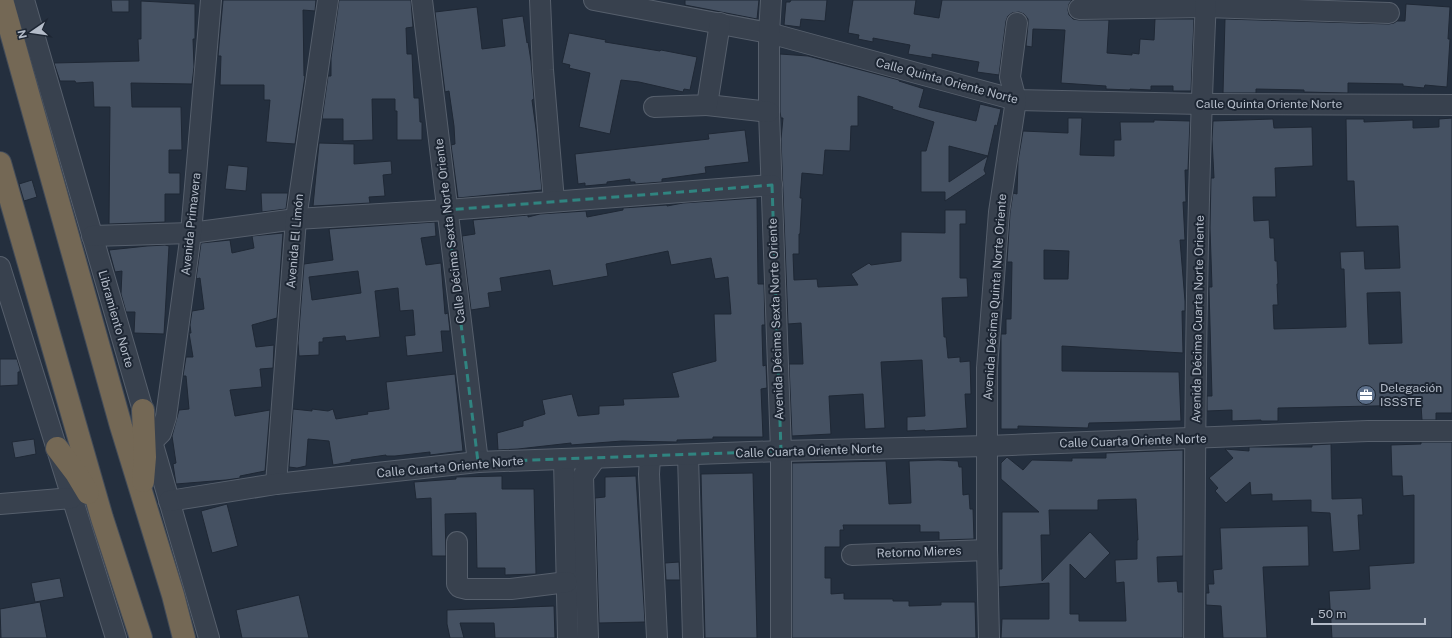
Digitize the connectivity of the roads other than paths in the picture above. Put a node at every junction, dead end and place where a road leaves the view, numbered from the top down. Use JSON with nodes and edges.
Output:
{"nodes":[{"id":1,"x":2,"y":0,"type":"edge"},
{"id":2,"x":24,"y":0,"type":"edge"},
{"id":3,"x":211,"y":0,"type":"edge"},
{"id":4,"x":328,"y":0,"type":"edge"},
{"id":5,"x":422,"y":0,"type":"edge"},
{"id":6,"x":540,"y":0,"type":"edge"},
{"id":7,"x":594,"y":0,"type":"edge"},
{"id":8,"x":771,"y":0,"type":"edge"},
{"id":9,"x":1206,"y":3,"type":"edge"},
{"id":10,"x":1079,"y":9,"type":"dead end"},
{"id":11,"x":1389,"y":13,"type":"dead end"},
{"id":12,"x":720,"y":23,"type":"junction"},
{"id":13,"x":1017,"y":23,"type":"dead end"},
{"id":14,"x":768,"y":33,"type":"junction"},
{"id":15,"x":1016,"y":100,"type":"junction"},
{"id":16,"x":1202,"y":104,"type":"junction"},
{"id":17,"x":707,"y":105,"type":"junction"},
{"id":18,"x":1452,"y":105,"type":"edge"},
{"id":19,"x":654,"y":107,"type":"dead end"},
{"id":20,"x":769,"y":112,"type":"junction"},
{"id":21,"x":0,"y":163,"type":"edge"},
{"id":22,"x":772,"y":185,"type":"junction"},
{"id":23,"x":554,"y":202,"type":"junction"},
{"id":24,"x":447,"y":210,"type":"junction"},
{"id":25,"x":296,"y":219,"type":"junction"},
{"id":26,"x":191,"y":233,"type":"junction"},
{"id":27,"x":92,"y":236,"type":"junction"},
{"id":28,"x":0,"y":267,"type":"edge"},
{"id":29,"x":143,"y":410,"type":"junction"},
{"id":30,"x":1452,"y":431,"type":"edge"},
{"id":31,"x":1195,"y":439,"type":"junction"},
{"id":32,"x":152,"y":442,"type":"junction"},
{"id":33,"x":987,"y":446,"type":"junction"},
{"id":34,"x":57,"y":448,"type":"junction"},
{"id":35,"x":781,"y":451,"type":"junction"},
{"id":36,"x":688,"y":455,"type":"junction"},
{"id":37,"x":650,"y":457,"type":"junction"},
{"id":38,"x":595,"y":459,"type":"junction"},
{"id":39,"x":564,"y":460,"type":"junction"},
{"id":40,"x":478,"y":462,"type":"junction"},
{"id":41,"x":276,"y":484,"type":"junction"},
{"id":42,"x":142,"y":497,"type":"junction"},
{"id":43,"x":72,"y":498,"type":"junction"},
{"id":44,"x":169,"y":501,"type":"junction"},
{"id":45,"x":0,"y":504,"type":"edge"},
{"id":46,"x":102,"y":518,"type":"junction"},
{"id":47,"x":457,"y":542,"type":"dead end"},
{"id":48,"x":987,"y":550,"type":"junction"},
{"id":49,"x":852,"y":555,"type":"dead end"},
{"id":50,"x":567,"y":582,"type":"junction"},
{"id":51,"x":116,"y":638,"type":"edge"},
{"id":52,"x":140,"y":638,"type":"edge"},
{"id":53,"x":184,"y":638,"type":"edge"},
{"id":54,"x":209,"y":638,"type":"edge"},
{"id":55,"x":568,"y":638,"type":"edge"},
{"id":56,"x":588,"y":638,"type":"edge"},
{"id":57,"x":657,"y":638,"type":"edge"},
{"id":58,"x":693,"y":638,"type":"edge"},
{"id":59,"x":781,"y":638,"type":"edge"},
{"id":60,"x":989,"y":638,"type":"edge"},
{"id":61,"x":1194,"y":638,"type":"edge"}],
"edges":[{"from":1,"to":42,"type":"highway","name":"Libramiento Norte"},
{"from":2,"to":27,"type":"street","name":"Libramiento Norte"},
{"from":3,"to":26,"type":"street","name":"Avenida Primavera"},
{"from":4,"to":25,"type":"street","name":"Avenida El Limón"},
{"from":5,"to":24,"type":"street","name":"Calle Décima Sexta Norte Oriente"},
{"from":6,"to":23,"type":"street"},
{"from":7,"to":12,"type":"street","name":"Calle Quinta Oriente Norte"},
{"from":8,"to":14,"type":"street","name":"Avenida Décima Sexta Norte Oriente"},
{"from":9,"to":10,"type":"street"},
{"from":9,"to":11,"type":"street"},
{"from":9,"to":16,"type":"street","name":"Avenida Décima Cuarta Norte Oriente"},
{"from":12,"to":14,"type":"street","name":"Calle Quinta Oriente Norte"},
{"from":12,"to":17,"type":"street"},
{"from":13,"to":15,"type":"street"},
{"from":14,"to":15,"type":"street","name":"Calle Quinta Oriente Norte"},
{"from":14,"to":20,"type":"street","name":"Avenida Décima Sexta Norte Oriente"},
{"from":15,"to":16,"type":"street","name":"Calle Quinta Oriente Norte"},
{"from":15,"to":33,"type":"street","name":"Avenida Décima Quinta Norte Oriente"},
{"from":16,"to":18,"type":"street","name":"Calle Quinta Oriente Norte"},
{"from":16,"to":31,"type":"street","name":"Avenida Décima Cuarta Norte Oriente"},
{"from":17,"to":19,"type":"street"},
{"from":17,"to":20,"type":"street"},
{"from":20,"to":22,"type":"street","name":"Avenida Décima Sexta Norte Oriente"},
{"from":21,"to":46,"type":"highway"},
{"from":22,"to":23,"type":"street"},
{"from":22,"to":35,"type":"street","name":"Avenida Décima Sexta Norte Oriente"},
{"from":23,"to":24,"type":"street"},
{"from":24,"to":25,"type":"street"},
{"from":24,"to":40,"type":"street","name":"Calle Décima Sexta Norte Oriente"},
{"from":25,"to":26,"type":"street"},
{"from":25,"to":41,"type":"street","name":"Avenida El Limón"},
{"from":26,"to":27,"type":"street"},
{"from":26,"to":32,"type":"street","name":"Avenida Primavera"},
{"from":27,"to":29,"type":"street","name":"Libramiento Norte"},
{"from":28,"to":34,"type":"street"},
{"from":29,"to":32,"type":"street","name":"Libramiento Norte"},
{"from":29,"to":42,"type":"highway"},
{"from":30,"to":31,"type":"street","name":"Calle Cuarta Oriente Norte"},
{"from":31,"to":33,"type":"street","name":"Calle Cuarta Oriente Norte"},
{"from":31,"to":61,"type":"street","name":"Avenida Décima Cuarta Norte Oriente"},
{"from":32,"to":44,"type":"street","name":"Libramiento Norte"},
{"from":33,"to":35,"type":"street","name":"Calle Cuarta Oriente Norte"},
{"from":33,"to":48,"type":"street","name":"Avenida Décima Quinta Norte Oriente"},
{"from":34,"to":43,"type":"street"},
{"from":34,"to":46,"type":"highway"},
{"from":35,"to":36,"type":"street","name":"Calle Cuarta Oriente Norte"},
{"from":35,"to":59,"type":"street","name":"Avenida Décima Sexta Norte Oriente"},
{"from":36,"to":37,"type":"street","name":"Calle Cuarta Oriente Norte"},
{"from":36,"to":58,"type":"street"},
{"from":37,"to":38,"type":"street","name":"Calle Cuarta Oriente Norte"},
{"from":37,"to":57,"type":"street"},
{"from":38,"to":39,"type":"street","name":"Calle Cuarta Oriente Norte"},
{"from":38,"to":56,"type":"street"},
{"from":39,"to":40,"type":"street","name":"Calle Cuarta Oriente Norte"},
{"from":39,"to":50,"type":"street"},
{"from":40,"to":41,"type":"street","name":"Calle Cuarta Oriente Norte"},
{"from":41,"to":44,"type":"street","name":"Calle Cuarta Oriente Norte"},
{"from":42,"to":53,"type":"highway","name":"Libramiento Norte"},
{"from":43,"to":45,"type":"street"},
{"from":43,"to":51,"type":"street"},
{"from":44,"to":54,"type":"street","name":"Libramiento Norte"},
{"from":46,"to":52,"type":"highway"},
{"from":47,"to":50,"type":"street"},
{"from":48,"to":49,"type":"street","name":"Retorno Mieres"},
{"from":48,"to":60,"type":"street","name":"Avenida Décima Quinta Norte Oriente"},
{"from":50,"to":55,"type":"street"}]}
